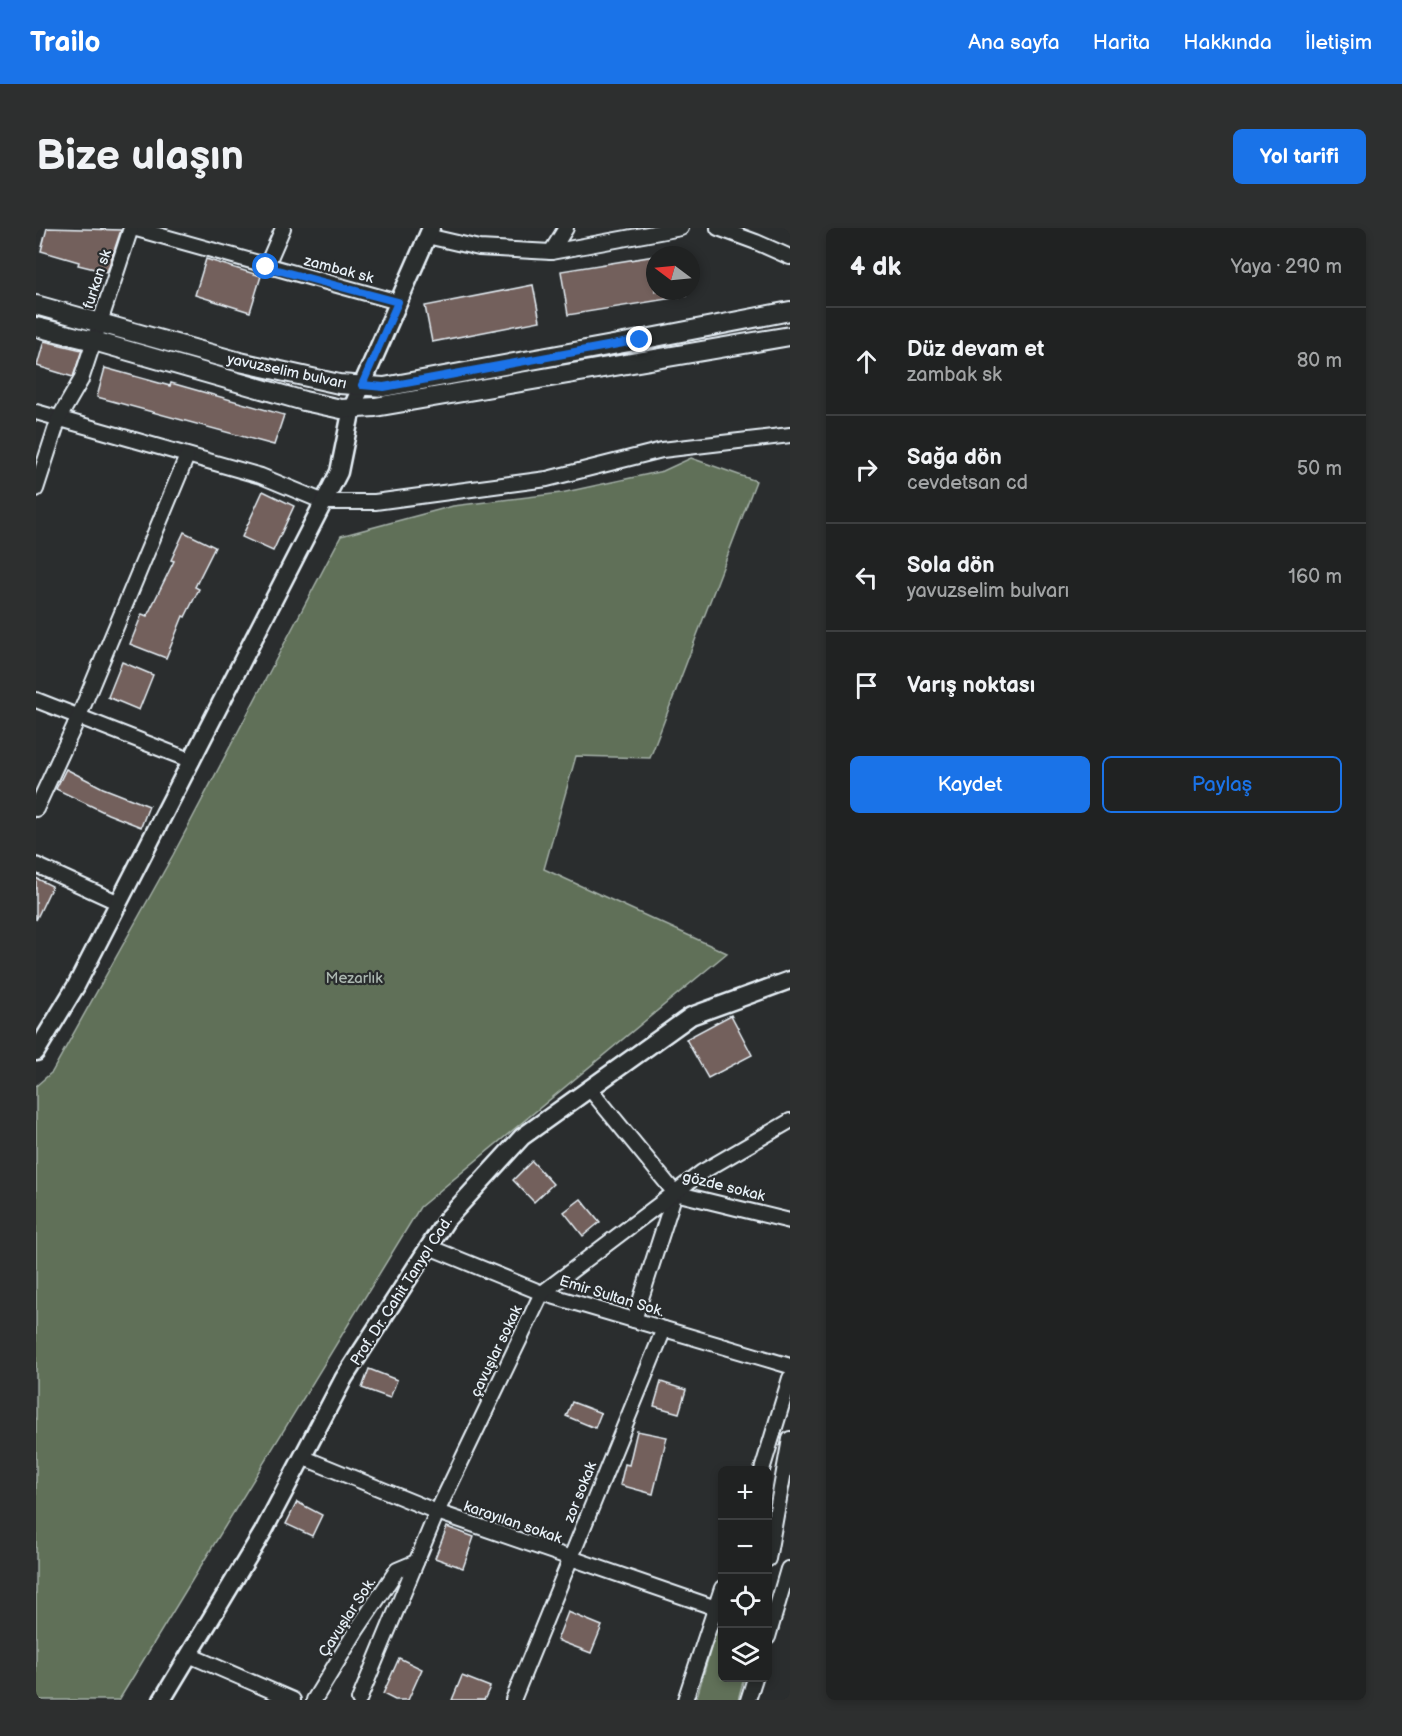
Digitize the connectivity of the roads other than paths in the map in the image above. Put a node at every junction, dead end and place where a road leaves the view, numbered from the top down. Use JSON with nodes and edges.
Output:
{"nodes":[{"id":1,"x":132,"y":228,"type":"edge"},
{"id":2,"x":283,"y":228,"type":"edge"},
{"id":3,"x":566,"y":228,"type":"edge"},
{"id":4,"x":681,"y":228,"type":"edge"},
{"id":5,"x":718,"y":228,"type":"edge"},
{"id":6,"x":429,"y":232,"type":"edge"},
{"id":7,"x":551,"y":252,"type":"junction"},
{"id":8,"x":790,"y":257,"type":"edge"},
{"id":9,"x":266,"y":267,"type":"junction"},
{"id":10,"x":398,"y":302,"type":"junction"},
{"id":11,"x":36,"y":305,"type":"edge"},
{"id":12,"x":790,"y":311,"type":"edge"},
{"id":13,"x":101,"y":322,"type":"junction"},
{"id":14,"x":36,"y":327,"type":"edge"},
{"id":15,"x":790,"y":336,"type":"edge"},
{"id":16,"x":94,"y":341,"type":"junction"},
{"id":17,"x":362,"y":385,"type":"junction"},
{"id":18,"x":352,"y":408,"type":"junction"},
{"id":19,"x":36,"y":412,"type":"edge"},
{"id":20,"x":59,"y":418,"type":"junction"},
{"id":21,"x":790,"y":435,"type":"edge"},
{"id":22,"x":187,"y":456,"type":"junction"},
{"id":23,"x":36,"y":489,"type":"edge"},
{"id":24,"x":324,"y":502,"type":"junction"},
{"id":25,"x":36,"y":700,"type":"edge"},
{"id":26,"x":79,"y":716,"type":"junction"},
{"id":27,"x":192,"y":761,"type":"junction"},
{"id":28,"x":36,"y":809,"type":"edge"},
{"id":29,"x":36,"y":865,"type":"edge"},
{"id":30,"x":119,"y":903,"type":"junction"},
{"id":31,"x":790,"y":980,"type":"edge"},
{"id":32,"x":37,"y":1047,"type":"edge"},
{"id":33,"x":590,"y":1089,"type":"junction"},
{"id":34,"x":790,"y":1121,"type":"edge"},
{"id":35,"x":675,"y":1193,"type":"junction"},
{"id":36,"x":790,"y":1221,"type":"edge"},
{"id":37,"x":429,"y":1246,"type":"junction"},
{"id":38,"x":542,"y":1293,"type":"junction"},
{"id":39,"x":634,"y":1320,"type":"junction"},
{"id":40,"x":664,"y":1329,"type":"junction"},
{"id":41,"x":790,"y":1366,"type":"edge"},
{"id":42,"x":790,"y":1378,"type":"edge"},
{"id":43,"x":790,"y":1439,"type":"edge"},
{"id":44,"x":302,"y":1457,"type":"junction"},
{"id":45,"x":763,"y":1466,"type":"edge"},
{"id":46,"x":437,"y":1512,"type":"junction"},
{"id":47,"x":772,"y":1537,"type":"edge"},
{"id":48,"x":570,"y":1559,"type":"junction"},
{"id":49,"x":416,"y":1562,"type":"junction"},
{"id":50,"x":772,"y":1565,"type":"edge"},
{"id":51,"x":789,"y":1570,"type":"edge"},
{"id":52,"x":718,"y":1602,"type":"edge"},
{"id":53,"x":716,"y":1608,"type":"junction"},
{"id":54,"x":771,"y":1628,"type":"edge"},
{"id":55,"x":189,"y":1655,"type":"junction"},
{"id":56,"x":753,"y":1682,"type":"edge"},
{"id":57,"x":162,"y":1700,"type":"edge"},
{"id":58,"x":293,"y":1700,"type":"edge"},
{"id":59,"x":314,"y":1700,"type":"edge"},
{"id":60,"x":359,"y":1700,"type":"edge"},
{"id":61,"x":513,"y":1700,"type":"edge"},
{"id":62,"x":685,"y":1700,"type":"edge"},
{"id":63,"x":748,"y":1700,"type":"edge"}],
"edges":[{"from":1,"to":9,"type":"street","name":"zambak sk"},
{"from":1,"to":13,"type":"street","name":"furkan sk"},
{"from":2,"to":9,"type":"street"},
{"from":3,"to":7,"type":"street"},
{"from":4,"to":7,"type":"street"},
{"from":5,"to":8,"type":"street"},
{"from":6,"to":7,"type":"street"},
{"from":6,"to":10,"type":"street"},
{"from":9,"to":10,"type":"street","name":"zambak sk"},
{"from":10,"to":17,"type":"street"},
{"from":11,"to":13,"type":"main road","name":"yavuzselim bulvarı"},
{"from":12,"to":17,"type":"main road","name":"yavuzselim bulvarı"},
{"from":13,"to":16,"type":"street","name":"furkan sk"},
{"from":13,"to":17,"type":"main road","name":"yavuzselim bulvarı"},
{"from":14,"to":16,"type":"main road"},
{"from":15,"to":18,"type":"main road"},
{"from":16,"to":18,"type":"main road"},
{"from":16,"to":20,"type":"street","name":"furkan sk"},
{"from":17,"to":18,"type":"street"},
{"from":18,"to":24,"type":"street"},
{"from":19,"to":20,"type":"street"},
{"from":20,"to":22,"type":"street"},
{"from":20,"to":23,"type":"street","name":"furkan sk"},
{"from":21,"to":24,"type":"street"},
{"from":22,"to":24,"type":"street"},
{"from":22,"to":26,"type":"street"},
{"from":24,"to":27,"type":"street"},
{"from":25,"to":26,"type":"street"},
{"from":26,"to":27,"type":"street"},
{"from":26,"to":28,"type":"street"},
{"from":27,"to":30,"type":"street"},
{"from":29,"to":30,"type":"street"},
{"from":30,"to":32,"type":"street"},
{"from":31,"to":33,"type":"street","name":"Prof. Dr. Cahit Tanyol Cad."},
{"from":33,"to":35,"type":"street","name":"gözde sokak"},
{"from":33,"to":37,"type":"street","name":"Prof. Dr. Cahit Tanyol Cad."},
{"from":34,"to":35,"type":"street","name":"çavuşlar sokak"},
{"from":35,"to":36,"type":"street","name":"gözde sokak"},
{"from":35,"to":38,"type":"street","name":"çavuşlar sokak"},
{"from":35,"to":39,"type":"street"},
{"from":37,"to":38,"type":"street","name":"Emir Sultan Sok."},
{"from":37,"to":44,"type":"street","name":"Prof. Dr. Cahit Tanyol Cad."},
{"from":38,"to":39,"type":"street","name":"Emir Sultan Sok."},
{"from":38,"to":46,"type":"street","name":"çavuşlar sokak"},
{"from":39,"to":40,"type":"street","name":"Emir Sultan Sok."},
{"from":40,"to":41,"type":"street","name":"Emir Sultan Sok."},
{"from":40,"to":48,"type":"street","name":"zor sokak"},
{"from":42,"to":45,"type":"street"},
{"from":43,"to":47,"type":"street"},
{"from":44,"to":46,"type":"street","name":"karayılan sokak"},
{"from":44,"to":55,"type":"street","name":"Prof. Dr. Cahit Tanyol Cad."},
{"from":46,"to":48,"type":"street","name":"karayılan sokak"},
{"from":46,"to":49,"type":"street","name":"çavuşlar sokak"},
{"from":48,"to":53,"type":"street","name":"karayılan sokak"},
{"from":48,"to":61,"type":"street","name":"zor sokak"},
{"from":49,"to":59,"type":"street","name":"Çavuşlar Sok."},
{"from":49,"to":60,"type":"street","name":"çavuşlar sokak"},
{"from":50,"to":51,"type":"street"},
{"from":51,"to":54,"type":"street"},
{"from":52,"to":53,"type":"street"},
{"from":53,"to":62,"type":"street"},
{"from":55,"to":57,"type":"street","name":"Prof. Dr. Cahit Tanyol Cad."},
{"from":55,"to":58,"type":"street"},
{"from":56,"to":63,"type":"street"}]}
